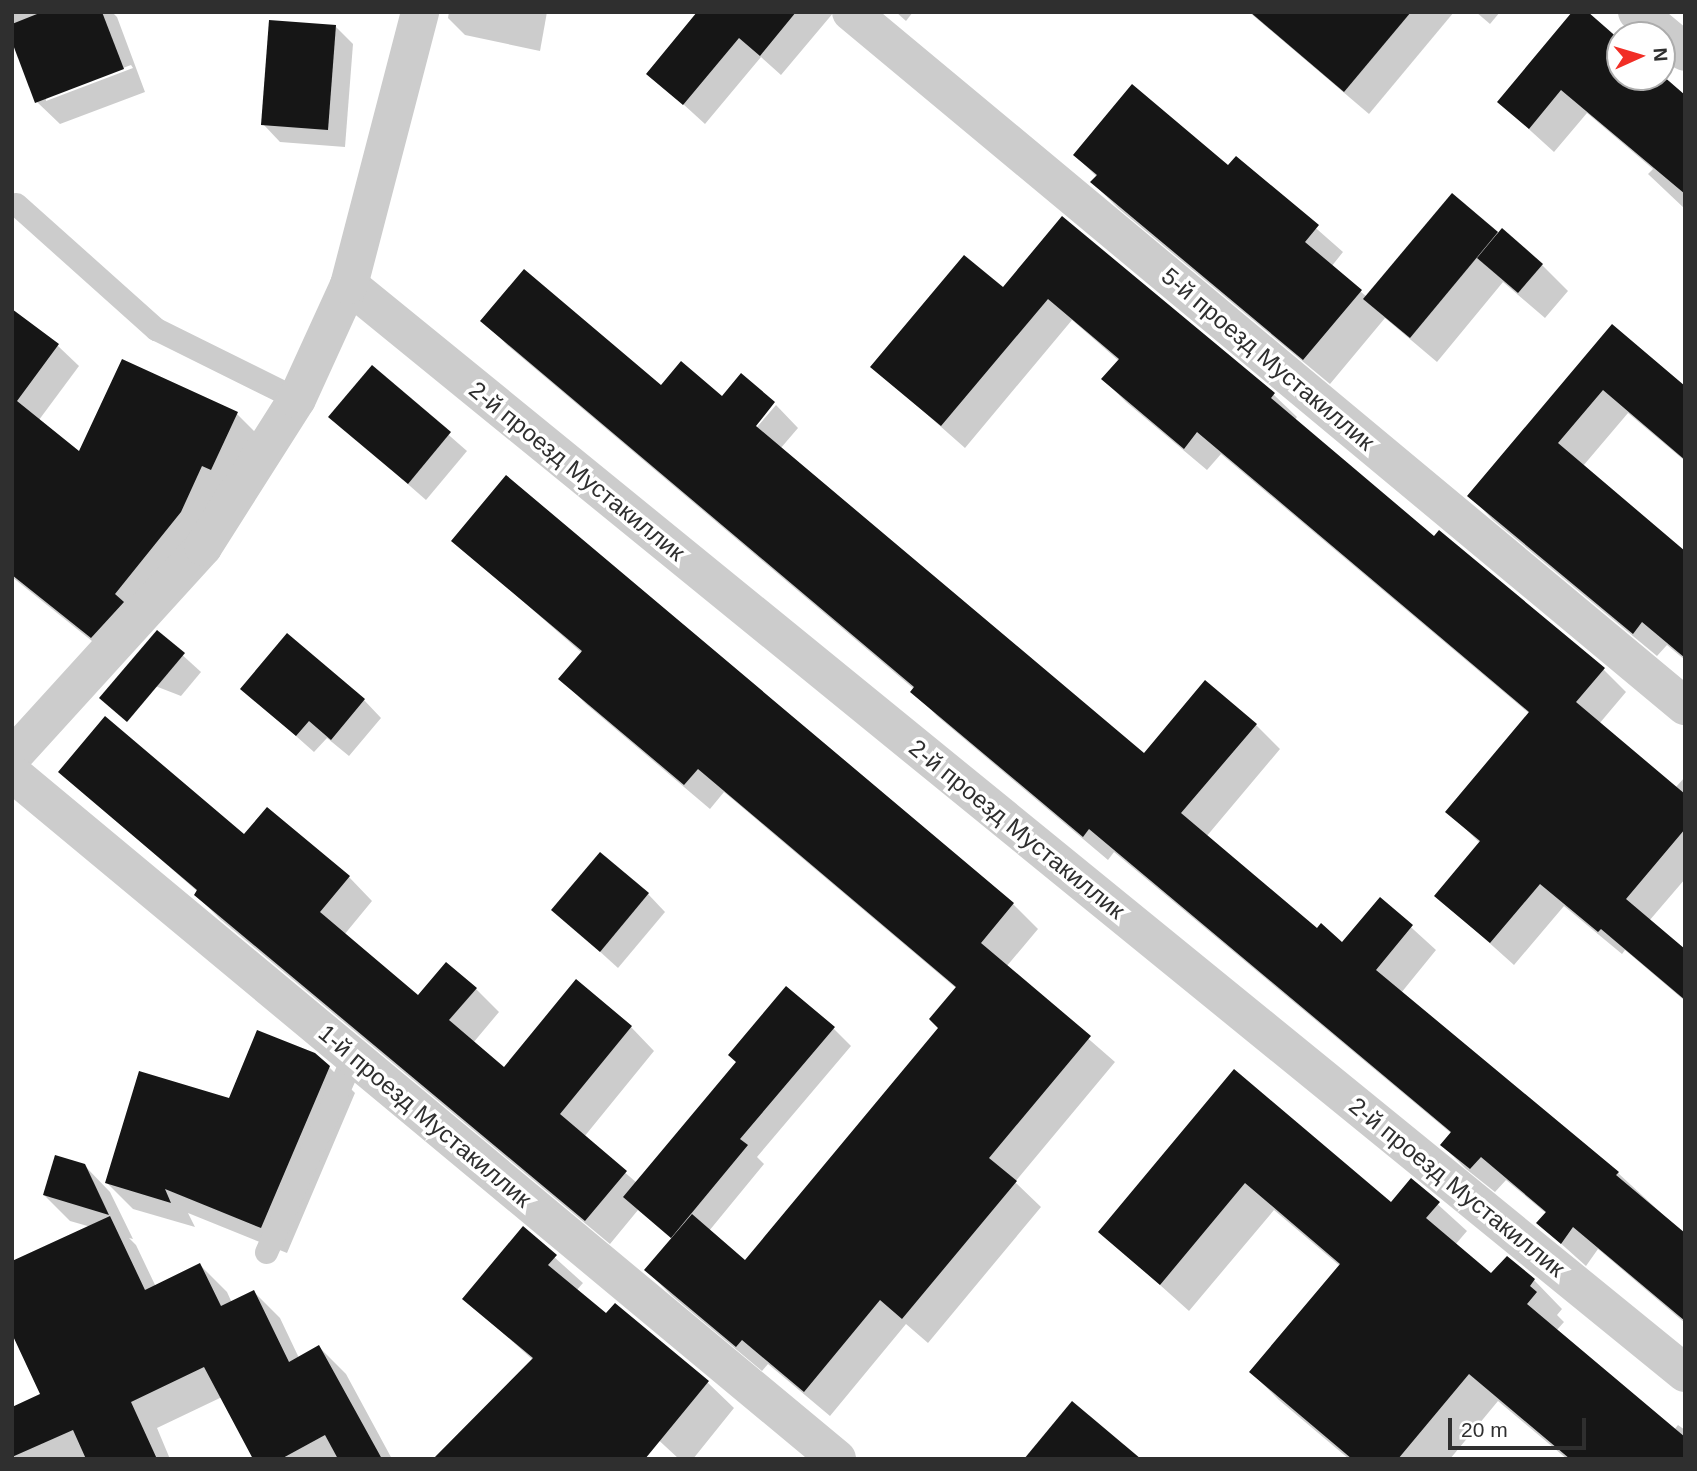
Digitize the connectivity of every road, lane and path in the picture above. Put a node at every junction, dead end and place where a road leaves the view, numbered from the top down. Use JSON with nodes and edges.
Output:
{"nodes":[{"id":1,"x":419,"y":12,"type":"edge"},
{"id":2,"x":851,"y":12,"type":"edge"},
{"id":3,"x":1637,"y":12,"type":"edge"},
{"id":4,"x":1685,"y":52,"type":"edge"},
{"id":5,"x":16,"y":204,"type":"dead end"},
{"id":6,"x":349,"y":285,"type":"junction"},
{"id":7,"x":297,"y":399,"type":"junction"},
{"id":8,"x":1685,"y":706,"type":"edge"},
{"id":9,"x":12,"y":757,"type":"edge"},
{"id":10,"x":12,"y":773,"type":"edge"},
{"id":11,"x":353,"y":1057,"type":"junction"},
{"id":12,"x":266,"y":1252,"type":"dead end"},
{"id":13,"x":1685,"y":1373,"type":"edge"},
{"id":14,"x":837,"y":1459,"type":"edge"}],
"edges":[{"from":1,"to":6,"type":"street"},
{"from":2,"to":8,"type":"street","name":"5-й проезд Мустакиллик"},
{"from":3,"to":4,"type":"street"},
{"from":5,"to":7,"type":"lane"},
{"from":6,"to":7,"type":"street"},
{"from":6,"to":13,"type":"street","name":"2-й проезд Мустакиллик"},
{"from":7,"to":9,"type":"street"},
{"from":10,"to":11,"type":"street","name":"1-й проезд Мустакиллик"},
{"from":11,"to":12,"type":"lane"},
{"from":11,"to":14,"type":"street","name":"1-й проезд Мустакиллик"}]}
